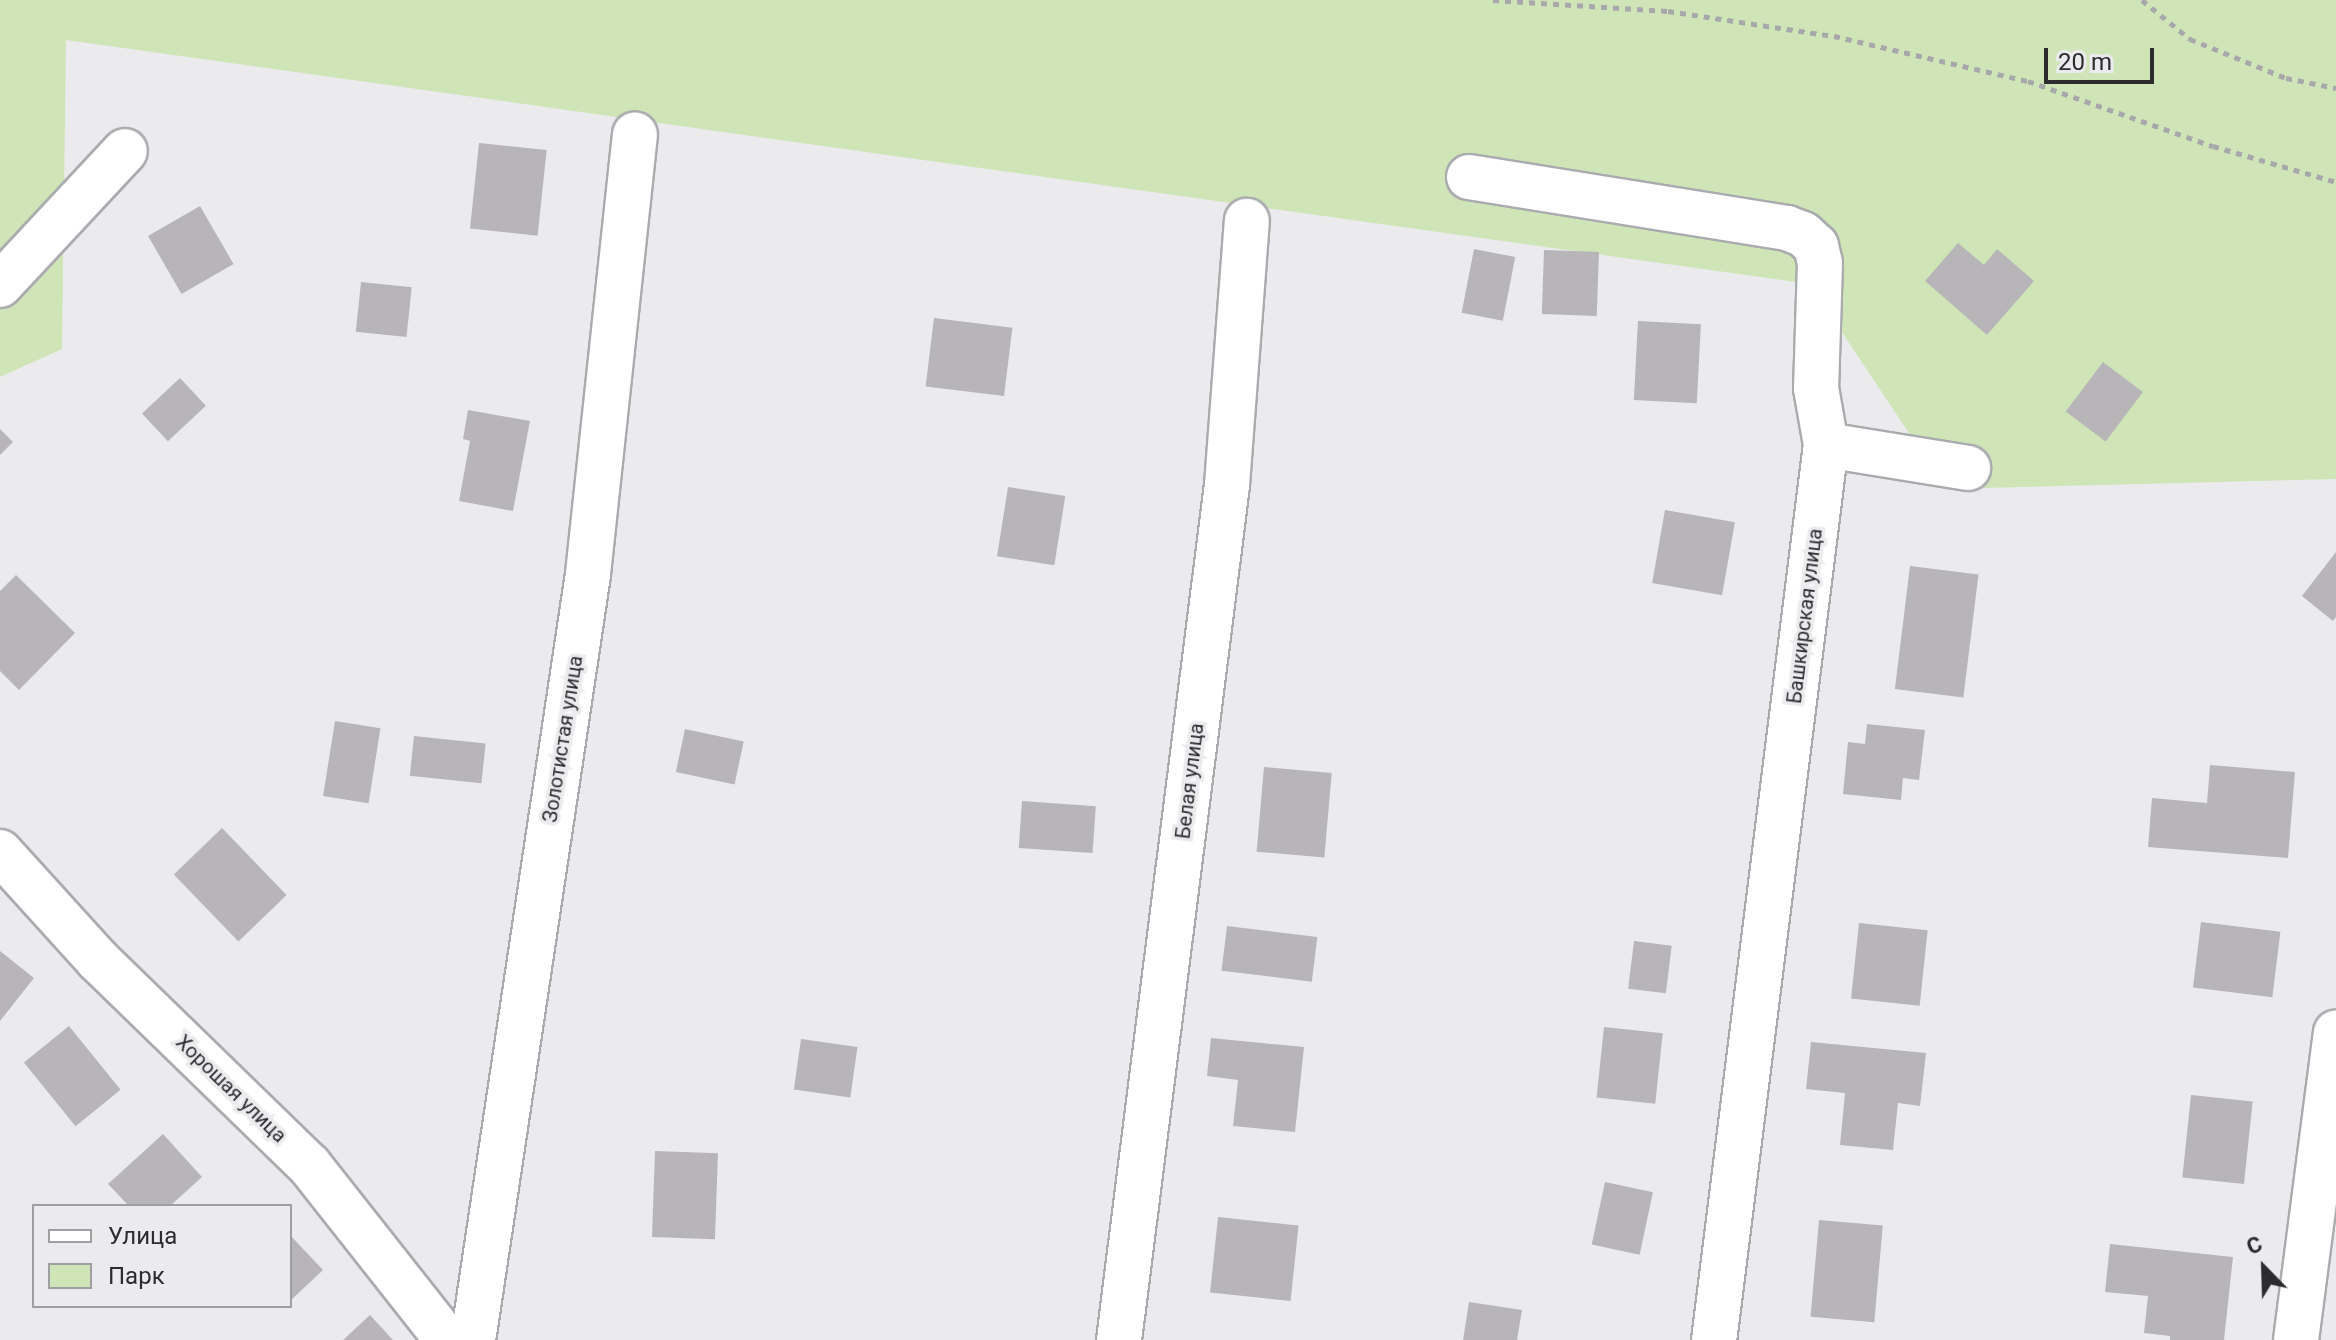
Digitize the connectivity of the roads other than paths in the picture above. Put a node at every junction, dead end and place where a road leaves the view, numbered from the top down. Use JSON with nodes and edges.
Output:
{"nodes":[{"id":1,"x":635,"y":135,"type":"dead end"},
{"id":2,"x":125,"y":151,"type":"dead end"},
{"id":3,"x":1469,"y":177,"type":"dead end"},
{"id":4,"x":1247,"y":221,"type":"dead end"},
{"id":5,"x":0,"y":285,"type":"edge"},
{"id":6,"x":1826,"y":445,"type":"junction"},
{"id":7,"x":1968,"y":468,"type":"dead end"},
{"id":8,"x":0,"y":852,"type":"edge"},
{"id":9,"x":2336,"y":1033,"type":"edge"},
{"id":10,"x":447,"y":1340,"type":"edge"},
{"id":11,"x":473,"y":1340,"type":"edge"},
{"id":12,"x":1119,"y":1340,"type":"edge"},
{"id":13,"x":1714,"y":1340,"type":"edge"},
{"id":14,"x":2296,"y":1340,"type":"edge"}],
"edges":[{"from":1,"to":11,"type":"street","name":"Золотистая улица"},
{"from":2,"to":5,"type":"street"},
{"from":3,"to":6,"type":"street","name":"Башкирская улица"},
{"from":4,"to":12,"type":"street","name":"Белая улица"},
{"from":6,"to":7,"type":"street"},
{"from":6,"to":13,"type":"street","name":"Башкирская улица"},
{"from":8,"to":10,"type":"street","name":"Хорошая улица"},
{"from":9,"to":14,"type":"street"}]}
